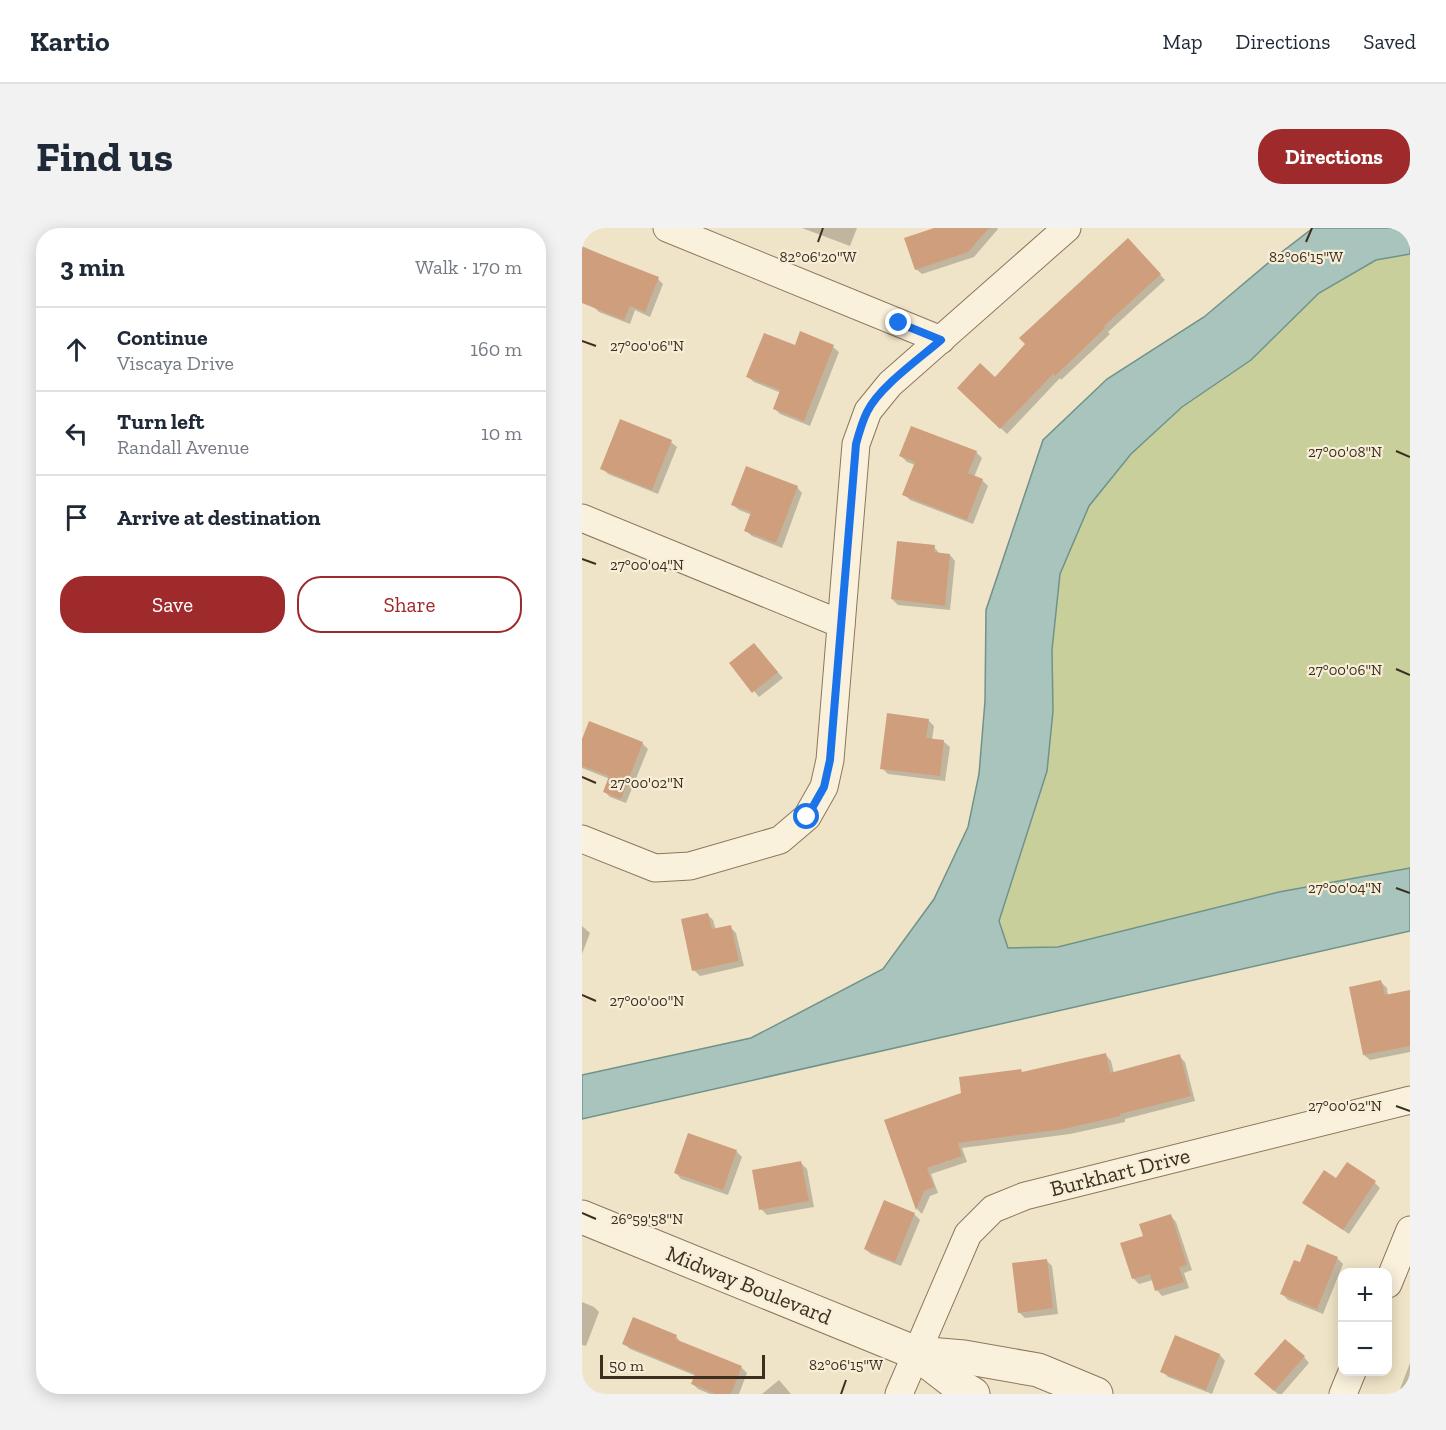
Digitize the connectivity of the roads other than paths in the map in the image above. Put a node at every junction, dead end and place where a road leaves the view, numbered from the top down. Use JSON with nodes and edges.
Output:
{"nodes":[{"id":1,"x":667,"y":228,"type":"edge"},
{"id":2,"x":1067,"y":228,"type":"edge"},
{"id":3,"x":941,"y":340,"type":"junction"},
{"id":4,"x":582,"y":518,"type":"edge"},
{"id":5,"x":841,"y":624,"type":"junction"},
{"id":6,"x":582,"y":839,"type":"edge"},
{"id":7,"x":1410,"y":1100,"type":"edge"},
{"id":8,"x":582,"y":1217,"type":"edge"},
{"id":9,"x":1410,"y":1230,"type":"edge"},
{"id":10,"x":1392,"y":1274,"type":"edge"},
{"id":11,"x":916,"y":1353,"type":"junction"},
{"id":12,"x":1350,"y":1376,"type":"edge"},
{"id":13,"x":899,"y":1394,"type":"edge"},
{"id":14,"x":973,"y":1394,"type":"edge"},
{"id":15,"x":1096,"y":1394,"type":"edge"},
{"id":16,"x":1343,"y":1394,"type":"edge"}],
"edges":[{"from":1,"to":3,"type":"street"},
{"from":2,"to":3,"type":"street"},
{"from":3,"to":5,"type":"street"},
{"from":4,"to":5,"type":"street"},
{"from":5,"to":6,"type":"street"},
{"from":7,"to":11,"type":"street","name":"Burkhart Drive"},
{"from":8,"to":11,"type":"street","name":"Midway Boulevard"},
{"from":9,"to":10,"type":"street"},
{"from":11,"to":13,"type":"street","name":"Burkhart Drive"},
{"from":11,"to":14,"type":"street","name":"Midway Boulevard"},
{"from":11,"to":15,"type":"street","name":"Midway Boulevard"},
{"from":12,"to":16,"type":"street"}]}
